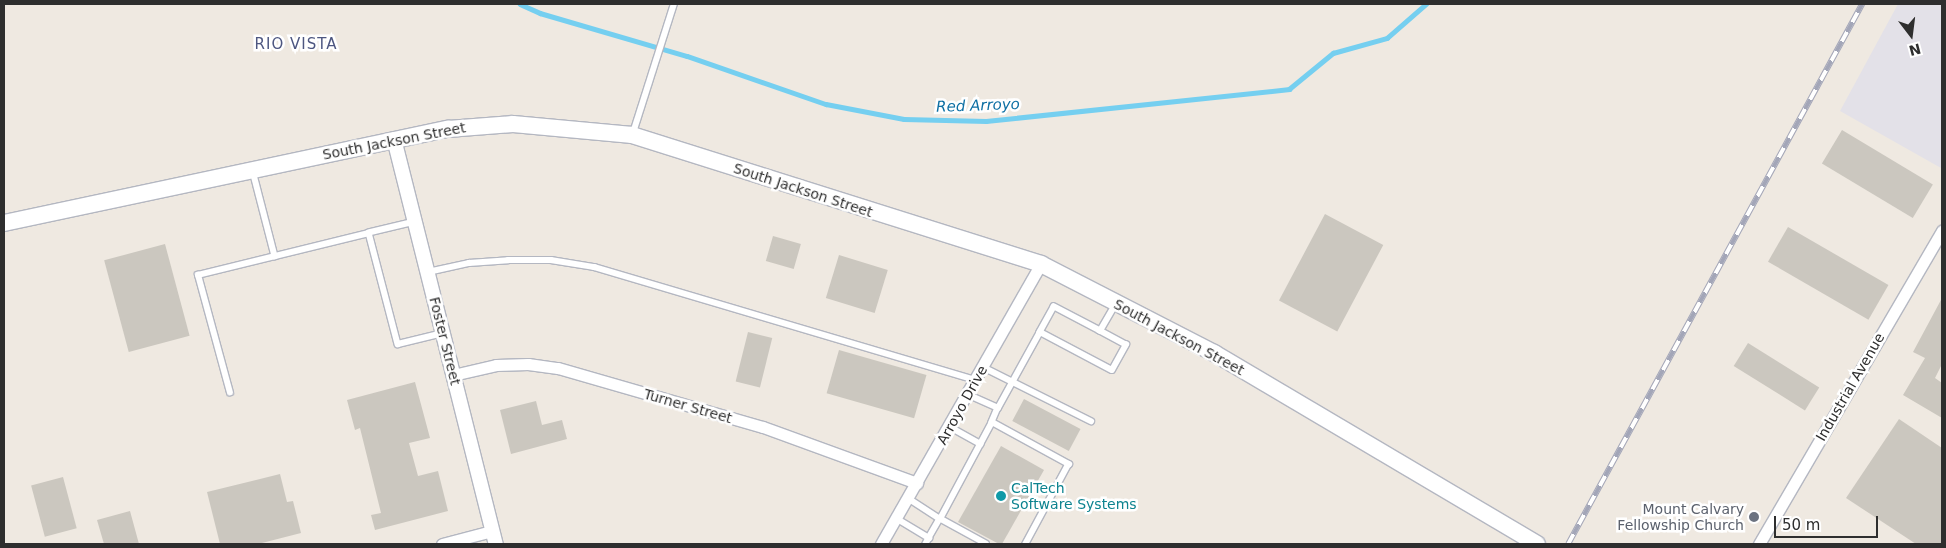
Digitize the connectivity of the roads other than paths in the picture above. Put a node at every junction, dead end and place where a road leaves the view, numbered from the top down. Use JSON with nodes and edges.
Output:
{"nodes":[{"id":1,"x":674,"y":4,"type":"edge"},
{"id":2,"x":632,"y":135,"type":"junction"},
{"id":3,"x":394,"y":139,"type":"junction"},
{"id":4,"x":252,"y":170,"type":"junction"},
{"id":5,"x":415,"y":222,"type":"junction"},
{"id":6,"x":4,"y":223,"type":"edge"},
{"id":7,"x":1942,"y":231,"type":"edge"},
{"id":8,"x":369,"y":234,"type":"junction"},
{"id":9,"x":275,"y":256,"type":"junction"},
{"id":10,"x":1041,"y":264,"type":"junction"},
{"id":11,"x":428,"y":272,"type":"junction"},
{"id":12,"x":1116,"y":303,"type":"junction"},
{"id":13,"x":1100,"y":331,"type":"junction"},
{"id":14,"x":1040,"y":332,"type":"junction"},
{"id":15,"x":443,"y":333,"type":"junction"},
{"id":16,"x":983,"y":367,"type":"junction"},
{"id":17,"x":453,"y":375,"type":"junction"},
{"id":18,"x":976,"y":380,"type":"junction"},
{"id":19,"x":1013,"y":381,"type":"junction"},
{"id":20,"x":230,"y":393,"type":"dead end"},
{"id":21,"x":967,"y":394,"type":"junction"},
{"id":22,"x":998,"y":408,"type":"junction"},
{"id":23,"x":1090,"y":421,"type":"dead end"},
{"id":24,"x":992,"y":422,"type":"junction"},
{"id":25,"x":950,"y":427,"type":"junction"},
{"id":26,"x":981,"y":444,"type":"junction"},
{"id":27,"x":917,"y":483,"type":"junction"},
{"id":28,"x":908,"y":498,"type":"junction"},
{"id":29,"x":896,"y":518,"type":"junction"},
{"id":30,"x":940,"y":519,"type":"junction"},
{"id":31,"x":494,"y":538,"type":"edge"},
{"id":32,"x":928,"y":541,"type":"edge"},
{"id":33,"x":442,"y":544,"type":"edge"},
{"id":34,"x":880,"y":544,"type":"edge"},
{"id":35,"x":986,"y":544,"type":"edge"},
{"id":36,"x":1026,"y":544,"type":"edge"},
{"id":37,"x":1537,"y":544,"type":"edge"},
{"id":38,"x":1759,"y":544,"type":"edge"}],
"edges":[{"from":1,"to":2,"type":"lane"},
{"from":2,"to":3,"type":"main road","name":"South Jackson Street"},
{"from":2,"to":10,"type":"main road","name":"South Jackson Street"},
{"from":3,"to":4,"type":"main road","name":"South Jackson Street"},
{"from":3,"to":5,"type":"street","name":"Foster Street"},
{"from":4,"to":6,"type":"main road","name":"South Jackson Street"},
{"from":4,"to":9,"type":"lane"},
{"from":5,"to":8,"type":"lane"},
{"from":5,"to":11,"type":"street","name":"Foster Street"},
{"from":7,"to":38,"type":"street","name":"Industrial Avenue"},
{"from":8,"to":9,"type":"lane"},
{"from":8,"to":15,"type":"lane"},
{"from":9,"to":20,"type":"lane"},
{"from":10,"to":12,"type":"main road","name":"South Jackson Street"},
{"from":10,"to":16,"type":"street","name":"Arroyo Drive"},
{"from":11,"to":15,"type":"street","name":"Foster Street"},
{"from":11,"to":18,"type":"lane"},
{"from":12,"to":13,"type":"lane"},
{"from":12,"to":37,"type":"main road","name":"South Jackson Street"},
{"from":13,"to":14,"type":"lane"},
{"from":13,"to":14,"type":"lane"},
{"from":14,"to":19,"type":"lane"},
{"from":15,"to":17,"type":"street","name":"Foster Street"},
{"from":16,"to":18,"type":"street","name":"Arroyo Drive"},
{"from":16,"to":19,"type":"lane"},
{"from":17,"to":27,"type":"street","name":"Turner Street"},
{"from":17,"to":31,"type":"street","name":"Foster Street"},
{"from":18,"to":21,"type":"street","name":"Arroyo Drive"},
{"from":19,"to":22,"type":"lane"},
{"from":19,"to":23,"type":"lane"},
{"from":21,"to":22,"type":"lane"},
{"from":21,"to":25,"type":"street","name":"Arroyo Drive"},
{"from":22,"to":24,"type":"lane"},
{"from":24,"to":26,"type":"lane"},
{"from":24,"to":36,"type":"lane"},
{"from":25,"to":26,"type":"lane"},
{"from":25,"to":27,"type":"street","name":"Arroyo Drive"},
{"from":26,"to":30,"type":"lane"},
{"from":27,"to":28,"type":"street","name":"Arroyo Drive"},
{"from":28,"to":29,"type":"street","name":"Arroyo Drive"},
{"from":28,"to":30,"type":"lane"},
{"from":29,"to":32,"type":"lane"},
{"from":29,"to":34,"type":"street","name":"Arroyo Drive"},
{"from":30,"to":32,"type":"lane"},
{"from":30,"to":35,"type":"lane"},
{"from":31,"to":33,"type":"street"}]}
